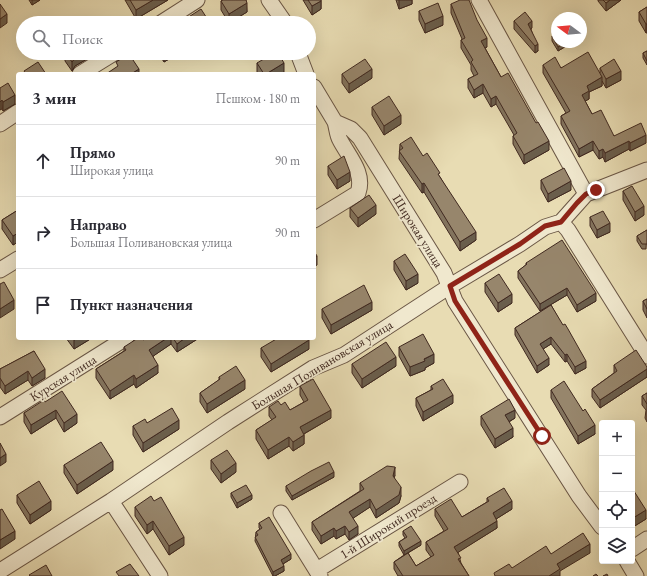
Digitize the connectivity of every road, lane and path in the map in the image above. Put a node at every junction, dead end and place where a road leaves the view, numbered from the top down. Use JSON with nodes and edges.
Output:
{"nodes":[{"id":1,"x":197,"y":0,"type":"edge"},
{"id":2,"x":269,"y":0,"type":"edge"},
{"id":3,"x":479,"y":0,"type":"edge"},
{"id":4,"x":172,"y":16,"type":"edge"},
{"id":5,"x":279,"y":16,"type":"edge"},
{"id":6,"x":103,"y":60,"type":"edge"},
{"id":7,"x":301,"y":60,"type":"edge"},
{"id":8,"x":83,"y":72,"type":"edge"},
{"id":9,"x":305,"y":72,"type":"edge"},
{"id":10,"x":316,"y":90,"type":"edge"},
{"id":11,"x":16,"y":113,"type":"edge"},
{"id":12,"x":335,"y":122,"type":"junction"},
{"id":13,"x":0,"y":124,"type":"edge"},
{"id":14,"x":647,"y":170,"type":"edge"},
{"id":15,"x":586,"y":194,"type":"junction"},
{"id":16,"x":316,"y":219,"type":"edge"},
{"id":17,"x":561,"y":222,"type":"junction"},
{"id":18,"x":16,"y":260,"type":"edge"},
{"id":19,"x":0,"y":270,"type":"edge"},
{"id":20,"x":450,"y":286,"type":"junction"},
{"id":21,"x":123,"y":340,"type":"edge"},
{"id":22,"x":647,"y":356,"type":"edge"},
{"id":23,"x":0,"y":417,"type":"edge"},
{"id":24,"x":460,"y":482,"type":"dead end"},
{"id":25,"x":111,"y":501,"type":"junction"},
{"id":26,"x":280,"y":513,"type":"dead end"},
{"id":27,"x":599,"y":523,"type":"edge"},
{"id":28,"x":647,"y":539,"type":"edge"},
{"id":29,"x":635,"y":547,"type":"edge"},
{"id":30,"x":629,"y":564,"type":"edge"},
{"id":31,"x":0,"y":571,"type":"edge"},
{"id":32,"x":318,"y":573,"type":"edge"},
{"id":33,"x":160,"y":576,"type":"edge"},
{"id":34,"x":636,"y":576,"type":"edge"}],
"edges":[{"from":1,"to":4,"type":"street"},
{"from":2,"to":5,"type":"street"},
{"from":3,"to":15,"type":"street"},
{"from":6,"to":8,"type":"street"},
{"from":7,"to":9,"type":"street"},
{"from":10,"to":12,"type":"street"},
{"from":11,"to":13,"type":"street"},
{"from":12,"to":16,"type":"street"},
{"from":12,"to":20,"type":"street","name":"Широкая улица"},
{"from":14,"to":15,"type":"street"},
{"from":15,"to":17,"type":"street"},
{"from":17,"to":20,"type":"street","name":"Большая Поливановская улица"},
{"from":17,"to":22,"type":"street"},
{"from":18,"to":19,"type":"street"},
{"from":20,"to":25,"type":"street","name":"Большая Поливановская улица"},
{"from":20,"to":27,"type":"street","name":"Широкая улица"},
{"from":21,"to":23,"type":"street","name":"Курская улица"},
{"from":24,"to":32,"type":"street","name":"1-й Широкий проезд"},
{"from":25,"to":31,"type":"street","name":"Большая Поливановская улица"},
{"from":25,"to":33,"type":"street"},
{"from":26,"to":32,"type":"street"},
{"from":28,"to":29,"type":"street"},
{"from":30,"to":34,"type":"street"}]}
